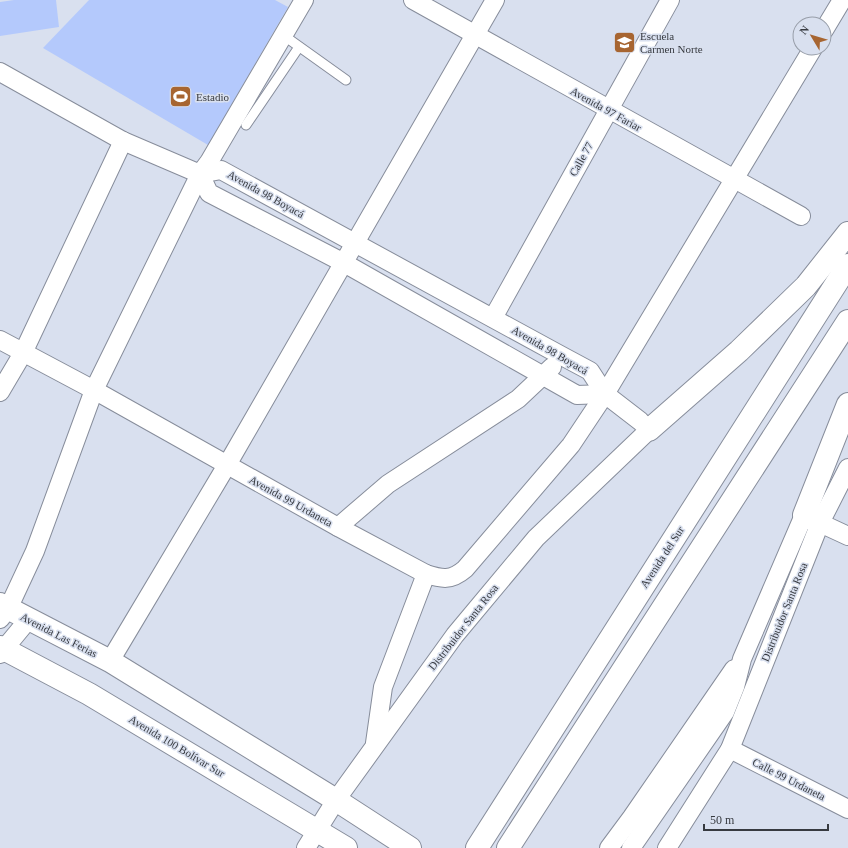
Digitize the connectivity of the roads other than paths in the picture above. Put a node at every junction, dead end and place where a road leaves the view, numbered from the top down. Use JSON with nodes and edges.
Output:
{"nodes":[{"id":1,"x":304,"y":0,"type":"edge"},
{"id":2,"x":413,"y":0,"type":"edge"},
{"id":3,"x":495,"y":0,"type":"edge"},
{"id":4,"x":670,"y":0,"type":"edge"},
{"id":5,"x":842,"y":0,"type":"edge"},
{"id":6,"x":832,"y":17,"type":"edge"},
{"id":7,"x":283,"y":35,"type":"junction"},
{"id":8,"x":475,"y":35,"type":"junction"},
{"id":9,"x":299,"y":47,"type":"junction"},
{"id":10,"x":808,"y":56,"type":"edge"},
{"id":11,"x":0,"y":72,"type":"edge"},
{"id":12,"x":346,"y":80,"type":"dead end"},
{"id":13,"x":608,"y":110,"type":"junction"},
{"id":14,"x":246,"y":125,"type":"dead end"},
{"id":15,"x":123,"y":141,"type":"junction"},
{"id":16,"x":200,"y":174,"type":"junction"},
{"id":17,"x":735,"y":180,"type":"junction"},
{"id":18,"x":801,"y":216,"type":"dead end"},
{"id":19,"x":848,"y":234,"type":"edge"},
{"id":20,"x":356,"y":243,"type":"junction"},
{"id":21,"x":344,"y":263,"type":"junction"},
{"id":22,"x":848,"y":265,"type":"edge"},
{"id":23,"x":493,"y":318,"type":"junction"},
{"id":24,"x":848,"y":321,"type":"edge"},
{"id":25,"x":0,"y":340,"type":"edge"},
{"id":26,"x":23,"y":353,"type":"junction"},
{"id":27,"x":562,"y":356,"type":"junction"},
{"id":28,"x":544,"y":375,"type":"junction"},
{"id":29,"x":94,"y":390,"type":"junction"},
{"id":30,"x":0,"y":392,"type":"edge"},
{"id":31,"x":605,"y":394,"type":"junction"},
{"id":32,"x":848,"y":404,"type":"edge"},
{"id":33,"x":649,"y":430,"type":"junction"},
{"id":34,"x":227,"y":466,"type":"junction"},
{"id":35,"x":848,"y":468,"type":"edge"},
{"id":36,"x":812,"y":519,"type":"junction"},
{"id":37,"x":338,"y":527,"type":"junction"},
{"id":38,"x":848,"y":536,"type":"edge"},
{"id":39,"x":426,"y":574,"type":"junction"},
{"id":40,"x":3,"y":610,"type":"edge"},
{"id":41,"x":28,"y":620,"type":"junction"},
{"id":42,"x":2,"y":650,"type":"edge"},
{"id":43,"x":742,"y":658,"type":"junction"},
{"id":44,"x":110,"y":661,"type":"junction"},
{"id":45,"x":375,"y":745,"type":"junction"},
{"id":46,"x":730,"y":749,"type":"junction"},
{"id":47,"x":336,"y":800,"type":"junction"},
{"id":48,"x":848,"y":809,"type":"edge"},
{"id":49,"x":312,"y":839,"type":"edge"},
{"id":50,"x":346,"y":848,"type":"edge"},
{"id":51,"x":410,"y":848,"type":"edge"},
{"id":52,"x":477,"y":848,"type":"edge"},
{"id":53,"x":508,"y":848,"type":"edge"},
{"id":54,"x":609,"y":848,"type":"edge"},
{"id":55,"x":631,"y":848,"type":"edge"},
{"id":56,"x":667,"y":848,"type":"edge"}],
"edges":[{"from":1,"to":7,"type":"street"},
{"from":2,"to":8,"type":"street","name":"Avenida 97 Fariar"},
{"from":3,"to":8,"type":"street"},
{"from":4,"to":13,"type":"street","name":"Calle 77"},
{"from":5,"to":6,"type":"street"},
{"from":7,"to":9,"type":"lane"},
{"from":7,"to":16,"type":"street"},
{"from":8,"to":13,"type":"street","name":"Avenida 97 Fariar"},
{"from":8,"to":20,"type":"street"},
{"from":9,"to":12,"type":"lane"},
{"from":9,"to":14,"type":"lane"},
{"from":10,"to":17,"type":"street","name":"Avenida 99 Urdaneta"},
{"from":11,"to":15,"type":"street"},
{"from":13,"to":17,"type":"street","name":"Avenida 97 Fariar"},
{"from":13,"to":23,"type":"street","name":"Calle 77"},
{"from":15,"to":16,"type":"street"},
{"from":15,"to":26,"type":"street"},
{"from":16,"to":20,"type":"street","name":"Avenida 98 Boyacá"},
{"from":16,"to":21,"type":"street"},
{"from":16,"to":29,"type":"street"},
{"from":17,"to":18,"type":"street","name":"Avenida 97 Fariar"},
{"from":17,"to":31,"type":"street","name":"Avenida 99 Urdaneta"},
{"from":19,"to":33,"type":"main road"},
{"from":20,"to":21,"type":"street"},
{"from":20,"to":23,"type":"street","name":"Avenida 98 Boyacá"},
{"from":21,"to":28,"type":"street"},
{"from":21,"to":34,"type":"street"},
{"from":22,"to":52,"type":"main road","name":"Avenida del Sur"},
{"from":23,"to":27,"type":"street","name":"Avenida 98 Boyacá"},
{"from":24,"to":53,"type":"main road"},
{"from":25,"to":26,"type":"street","name":"Avenida 99 Urdaneta"},
{"from":26,"to":29,"type":"street","name":"Avenida 99 Urdaneta"},
{"from":26,"to":30,"type":"street"},
{"from":27,"to":28,"type":"street"},
{"from":27,"to":31,"type":"street","name":"Avenida 98 Boyacá"},
{"from":28,"to":31,"type":"street"},
{"from":28,"to":37,"type":"street"},
{"from":29,"to":34,"type":"street","name":"Avenida 99 Urdaneta"},
{"from":29,"to":40,"type":"street"},
{"from":31,"to":33,"type":"street","name":"Avenida 98 Boyacá"},
{"from":31,"to":39,"type":"street","name":"Avenida 99 Urdaneta"},
{"from":32,"to":36,"type":"main road"},
{"from":33,"to":45,"type":"street","name":"Distribuidor Santa Rosa"},
{"from":34,"to":37,"type":"street","name":"Avenida 99 Urdaneta"},
{"from":34,"to":44,"type":"street"},
{"from":35,"to":36,"type":"street"},
{"from":36,"to":38,"type":"street"},
{"from":36,"to":43,"type":"street","name":"Distribuidor Santa Rosa"},
{"from":36,"to":46,"type":"street","name":"Distribuidor Santa Rosa"},
{"from":37,"to":39,"type":"street","name":"Avenida 99 Urdaneta"},
{"from":39,"to":45,"type":"street"},
{"from":40,"to":41,"type":"main road","name":"Avenida Las Ferias"},
{"from":41,"to":42,"type":"street"},
{"from":41,"to":44,"type":"main road","name":"Avenida Las Ferias"},
{"from":42,"to":49,"type":"main road","name":"Avenida 100 Bolívar Sur"},
{"from":43,"to":54,"type":"street","name":"Distribuidor Santa Rosa"},
{"from":43,"to":55,"type":"street","name":"Distribuidor Santa Rosa"},
{"from":44,"to":47,"type":"main road"},
{"from":45,"to":47,"type":"street","name":"Distribuidor Santa Rosa"},
{"from":46,"to":48,"type":"street","name":"Calle 99 Urdaneta"},
{"from":46,"to":56,"type":"street","name":"Distribuidor Santa Rosa"},
{"from":47,"to":49,"type":"street","name":"Distribuidor Santa Rosa"},
{"from":47,"to":51,"type":"main road"},
{"from":49,"to":50,"type":"main road","name":"Avenida 100 Bolívar Sur"}]}
